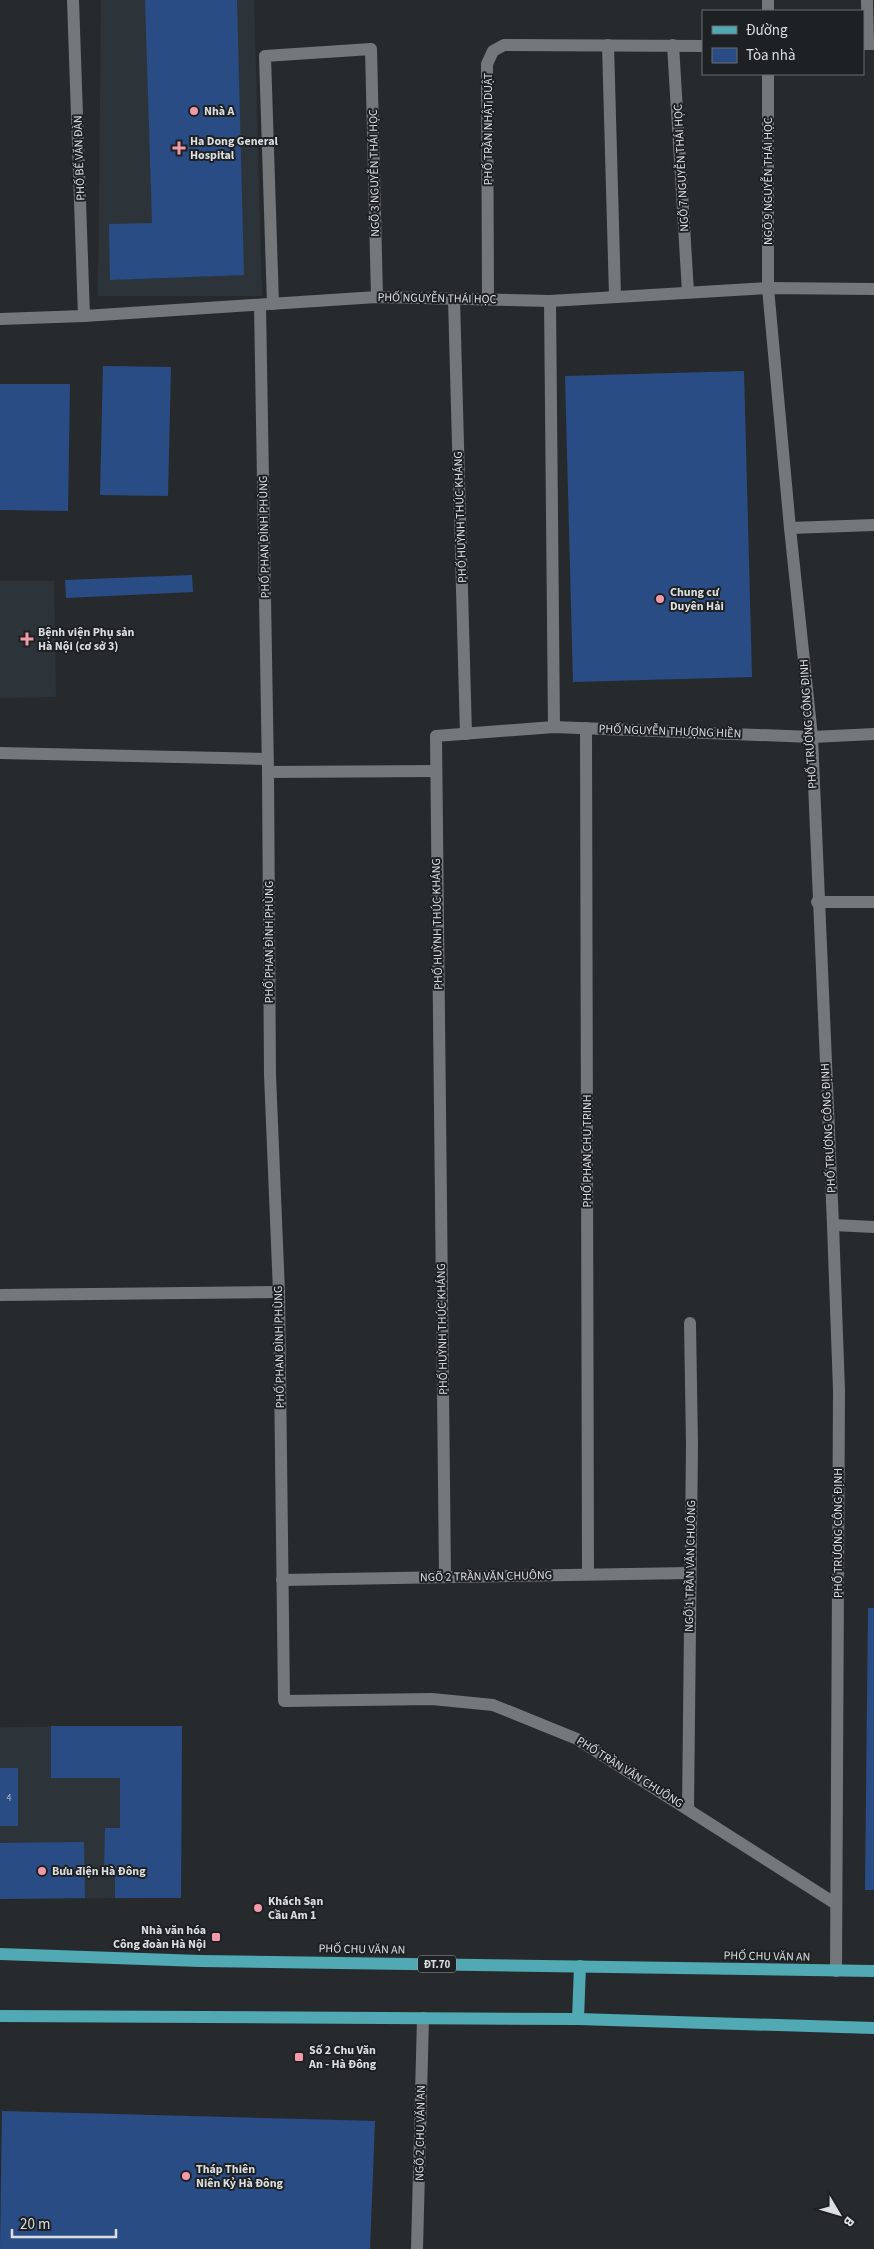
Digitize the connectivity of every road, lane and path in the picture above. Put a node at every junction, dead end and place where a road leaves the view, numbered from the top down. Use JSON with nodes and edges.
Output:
{"nodes":[{"id":1,"x":73,"y":0,"type":"edge"},
{"id":2,"x":868,"y":0,"type":"edge"},
{"id":3,"x":868,"y":44,"type":"edge"},
{"id":4,"x":608,"y":45,"type":"junction"},
{"id":5,"x":673,"y":45,"type":"junction"},
{"id":6,"x":702,"y":46,"type":"edge"},
{"id":7,"x":768,"y":75,"type":"edge"},
{"id":8,"x":768,"y":288,"type":"junction"},
{"id":9,"x":874,"y":289,"type":"edge"},
{"id":10,"x":688,"y":292,"type":"junction"},
{"id":11,"x":616,"y":296,"type":"junction"},
{"id":12,"x":377,"y":297,"type":"junction"},
{"id":13,"x":454,"y":299,"type":"junction"},
{"id":14,"x":488,"y":299,"type":"junction"},
{"id":15,"x":550,"y":300,"type":"junction"},
{"id":16,"x":274,"y":304,"type":"junction"},
{"id":17,"x":260,"y":305,"type":"junction"},
{"id":18,"x":84,"y":316,"type":"junction"},
{"id":19,"x":0,"y":319,"type":"edge"},
{"id":20,"x":874,"y":525,"type":"edge"},
{"id":21,"x":790,"y":528,"type":"junction"},
{"id":22,"x":554,"y":727,"type":"junction"},
{"id":23,"x":586,"y":728,"type":"junction"},
{"id":24,"x":466,"y":734,"type":"junction"},
{"id":25,"x":874,"y":734,"type":"edge"},
{"id":26,"x":812,"y":737,"type":"junction"},
{"id":27,"x":0,"y":753,"type":"edge"},
{"id":28,"x":268,"y":766,"type":"junction"},
{"id":29,"x":436,"y":771,"type":"junction"},
{"id":30,"x":817,"y":902,"type":"junction"},
{"id":31,"x":874,"y":902,"type":"edge"},
{"id":32,"x":833,"y":1226,"type":"junction"},
{"id":33,"x":874,"y":1227,"type":"edge"},
{"id":34,"x":279,"y":1292,"type":"junction"},
{"id":35,"x":0,"y":1295,"type":"edge"},
{"id":36,"x":690,"y":1323,"type":"dead end"},
{"id":37,"x":690,"y":1573,"type":"junction"},
{"id":38,"x":588,"y":1574,"type":"junction"},
{"id":39,"x":445,"y":1577,"type":"junction"},
{"id":40,"x":282,"y":1580,"type":"junction"},
{"id":41,"x":688,"y":1809,"type":"junction"},
{"id":42,"x":836,"y":1904,"type":"junction"},
{"id":43,"x":0,"y":1954,"type":"edge"},
{"id":44,"x":580,"y":1966,"type":"junction"},
{"id":45,"x":836,"y":1971,"type":"junction"},
{"id":46,"x":874,"y":1971,"type":"edge"},
{"id":47,"x":0,"y":2016,"type":"edge"},
{"id":48,"x":423,"y":2018,"type":"junction"},
{"id":49,"x":578,"y":2019,"type":"junction"},
{"id":50,"x":874,"y":2028,"type":"edge"},
{"id":51,"x":417,"y":2249,"type":"edge"}],
"edges":[{"from":1,"to":18,"type":"street","name":"PHỐ BẾ VĂN ĐÀN"},
{"from":2,"to":3,"type":"street"},
{"from":4,"to":5,"type":"street","name":"PHỐ TRẦN NHẬT DUẬT"},
{"from":4,"to":11,"type":"street"},
{"from":4,"to":14,"type":"street","name":"PHỐ TRẦN NHẬT DUẬT"},
{"from":5,"to":6,"type":"street","name":"PHỐ TRẦN NHẬT DUẬT"},
{"from":5,"to":10,"type":"street","name":"NGÕ 7 NGUYỄN THÁI HỌC"},
{"from":7,"to":8,"type":"street","name":"NGÕ 9 NGUYỄN THÁI HỌC"},
{"from":8,"to":9,"type":"street","name":"PHỐ NGUYỄN THÁI HỌC"},
{"from":8,"to":10,"type":"street","name":"PHỐ NGUYỄN THÁI HỌC"},
{"from":8,"to":21,"type":"street","name":"PHỐ TRƯƠNG CÔNG ĐỊNH"},
{"from":10,"to":11,"type":"street","name":"PHỐ NGUYỄN THÁI HỌC"},
{"from":11,"to":15,"type":"street","name":"PHỐ NGUYỄN THÁI HỌC"},
{"from":12,"to":13,"type":"street","name":"PHỐ NGUYỄN THÁI HỌC"},
{"from":12,"to":16,"type":"street","name":"PHỐ NGUYỄN THÁI HỌC"},
{"from":12,"to":16,"type":"street","name":"NGÕ 3 NGUYỄN THÁI HỌC"},
{"from":13,"to":14,"type":"street","name":"PHỐ NGUYỄN THÁI HỌC"},
{"from":13,"to":24,"type":"street","name":"PHỐ HUỲNH THÚC KHÁNG"},
{"from":14,"to":15,"type":"street","name":"PHỐ NGUYỄN THÁI HỌC"},
{"from":15,"to":22,"type":"street"},
{"from":16,"to":17,"type":"street","name":"PHỐ NGUYỄN THÁI HỌC"},
{"from":17,"to":18,"type":"street","name":"PHỐ NGUYỄN THÁI HỌC"},
{"from":17,"to":28,"type":"street","name":"PHỐ PHAN ĐÌNH PHÙNG"},
{"from":18,"to":19,"type":"street","name":"PHỐ NGUYỄN THÁI HỌC"},
{"from":20,"to":21,"type":"street"},
{"from":21,"to":26,"type":"street","name":"PHỐ TRƯƠNG CÔNG ĐỊNH"},
{"from":22,"to":23,"type":"street","name":"PHỐ NGUYỄN THƯỢNG HIỀN"},
{"from":22,"to":24,"type":"street","name":"PHỐ NGUYỄN THƯỢNG HIỀN"},
{"from":23,"to":26,"type":"street","name":"PHỐ NGUYỄN THƯỢNG HIỀN"},
{"from":23,"to":38,"type":"street","name":"PHỐ PHAN CHU TRINH"},
{"from":24,"to":29,"type":"street","name":"PHỐ HUỲNH THÚC KHÁNG"},
{"from":25,"to":26,"type":"street","name":"PHỐ NGUYỄN THƯỢNG HIỀN"},
{"from":26,"to":30,"type":"street","name":"PHỐ TRƯƠNG CÔNG ĐỊNH"},
{"from":27,"to":28,"type":"street"},
{"from":28,"to":29,"type":"street"},
{"from":28,"to":34,"type":"street","name":"PHỐ PHAN ĐÌNH PHÙNG"},
{"from":29,"to":39,"type":"street","name":"PHỐ HUỲNH THÚC KHÁNG"},
{"from":30,"to":31,"type":"street"},
{"from":30,"to":32,"type":"street","name":"PHỐ TRƯƠNG CÔNG ĐỊNH"},
{"from":32,"to":33,"type":"street"},
{"from":32,"to":42,"type":"street","name":"PHỐ TRƯƠNG CÔNG ĐỊNH"},
{"from":34,"to":35,"type":"street"},
{"from":34,"to":40,"type":"street","name":"PHỐ PHAN ĐÌNH PHÙNG"},
{"from":36,"to":37,"type":"street","name":"NGÕ 1 TRẦN VĂN CHUÔNG"},
{"from":37,"to":38,"type":"street","name":"NGÕ 2 TRẦN VĂN CHUÔNG"},
{"from":37,"to":41,"type":"street","name":"NGÕ 1 TRẦN VĂN CHUÔNG"},
{"from":38,"to":39,"type":"street","name":"NGÕ 2 TRẦN VĂN CHUÔNG"},
{"from":39,"to":40,"type":"street","name":"NGÕ 2 TRẦN VĂN CHUÔNG"},
{"from":40,"to":41,"type":"street","name":"PHỐ TRẦN VĂN CHUÔNG"},
{"from":41,"to":42,"type":"street","name":"PHỐ TRẦN VĂN CHUÔNG"},
{"from":42,"to":45,"type":"street","name":"PHỐ TRƯƠNG CÔNG ĐỊNH"},
{"from":43,"to":44,"type":"main road","name":"PHỐ CHU VĂN AN","number":"ĐT.70"},
{"from":44,"to":45,"type":"main road","name":"PHỐ CHU VĂN AN","number":"ĐT.70"},
{"from":44,"to":49,"type":"main road"},
{"from":45,"to":46,"type":"main road","name":"PHỐ CHU VĂN AN","number":"ĐT.70"},
{"from":47,"to":48,"type":"main road"},
{"from":48,"to":49,"type":"main road"},
{"from":48,"to":51,"type":"street","name":"NGÕ 2 CHU VĂN AN"},
{"from":49,"to":50,"type":"main road"}]}
